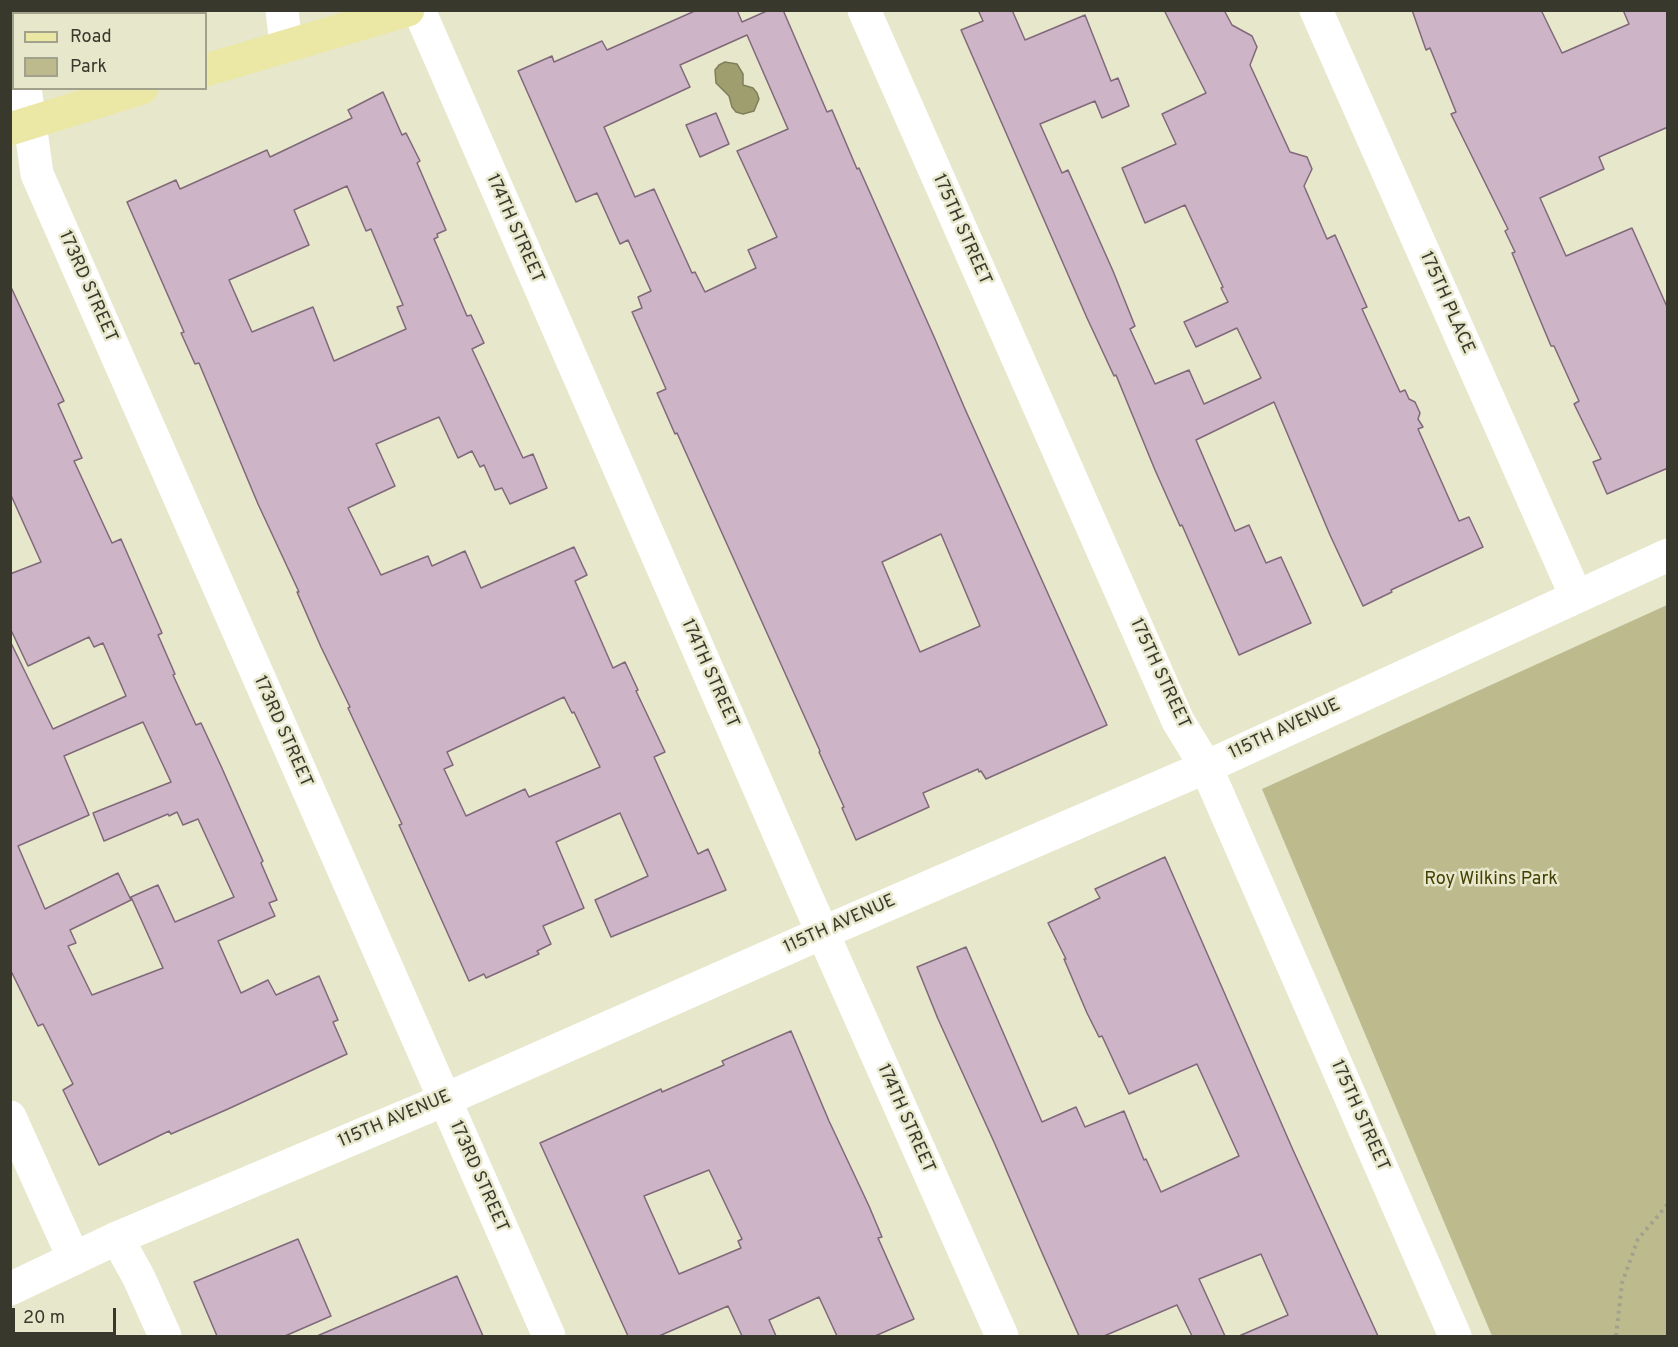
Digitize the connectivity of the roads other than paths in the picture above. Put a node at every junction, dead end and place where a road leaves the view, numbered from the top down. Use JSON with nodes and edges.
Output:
{"nodes":[{"id":1,"x":282,"y":10,"type":"edge"},
{"id":2,"x":408,"y":10,"type":"edge"},
{"id":3,"x":419,"y":10,"type":"edge"},
{"id":4,"x":864,"y":10,"type":"edge"},
{"id":5,"x":1316,"y":10,"type":"edge"},
{"id":6,"x":286,"y":46,"type":"junction"},
{"id":7,"x":207,"y":70,"type":"edge"},
{"id":8,"x":25,"y":90,"type":"edge"},
{"id":9,"x":136,"y":90,"type":"edge"},
{"id":10,"x":21,"y":126,"type":"edge"},
{"id":11,"x":1668,"y":555,"type":"edge"},
{"id":12,"x":1576,"y":596,"type":"junction"},
{"id":13,"x":1206,"y":767,"type":"junction"},
{"id":14,"x":822,"y":933,"type":"junction"},
{"id":15,"x":444,"y":1100,"type":"junction"},
{"id":16,"x":10,"y":1117,"type":"edge"},
{"id":17,"x":117,"y":1238,"type":"junction"},
{"id":18,"x":74,"y":1259,"type":"junction"},
{"id":19,"x":10,"y":1288,"type":"edge"},
{"id":20,"x":165,"y":1336,"type":"edge"},
{"id":21,"x":549,"y":1336,"type":"edge"},
{"id":22,"x":1002,"y":1336,"type":"edge"},
{"id":23,"x":1455,"y":1336,"type":"edge"}],
"edges":[{"from":1,"to":6,"type":"street"},
{"from":2,"to":6,"type":"main road"},
{"from":3,"to":14,"type":"street","name":"174TH STREET"},
{"from":4,"to":13,"type":"street","name":"175TH STREET"},
{"from":5,"to":12,"type":"street","name":"175TH PLACE"},
{"from":6,"to":7,"type":"main road"},
{"from":8,"to":10,"type":"street","name":"173RD STREET"},
{"from":9,"to":10,"type":"main road"},
{"from":10,"to":15,"type":"street","name":"173RD STREET"},
{"from":11,"to":12,"type":"street","name":"115TH AVENUE"},
{"from":12,"to":13,"type":"street","name":"115TH AVENUE"},
{"from":13,"to":14,"type":"street","name":"115TH AVENUE"},
{"from":13,"to":23,"type":"street","name":"175TH STREET"},
{"from":14,"to":15,"type":"street","name":"115TH AVENUE"},
{"from":14,"to":22,"type":"street","name":"174TH STREET"},
{"from":15,"to":17,"type":"street","name":"115TH AVENUE"},
{"from":15,"to":21,"type":"street","name":"173RD STREET"},
{"from":16,"to":18,"type":"street"},
{"from":17,"to":18,"type":"street","name":"115TH AVENUE"},
{"from":17,"to":20,"type":"street"},
{"from":18,"to":19,"type":"street","name":"115TH AVENUE"}]}
